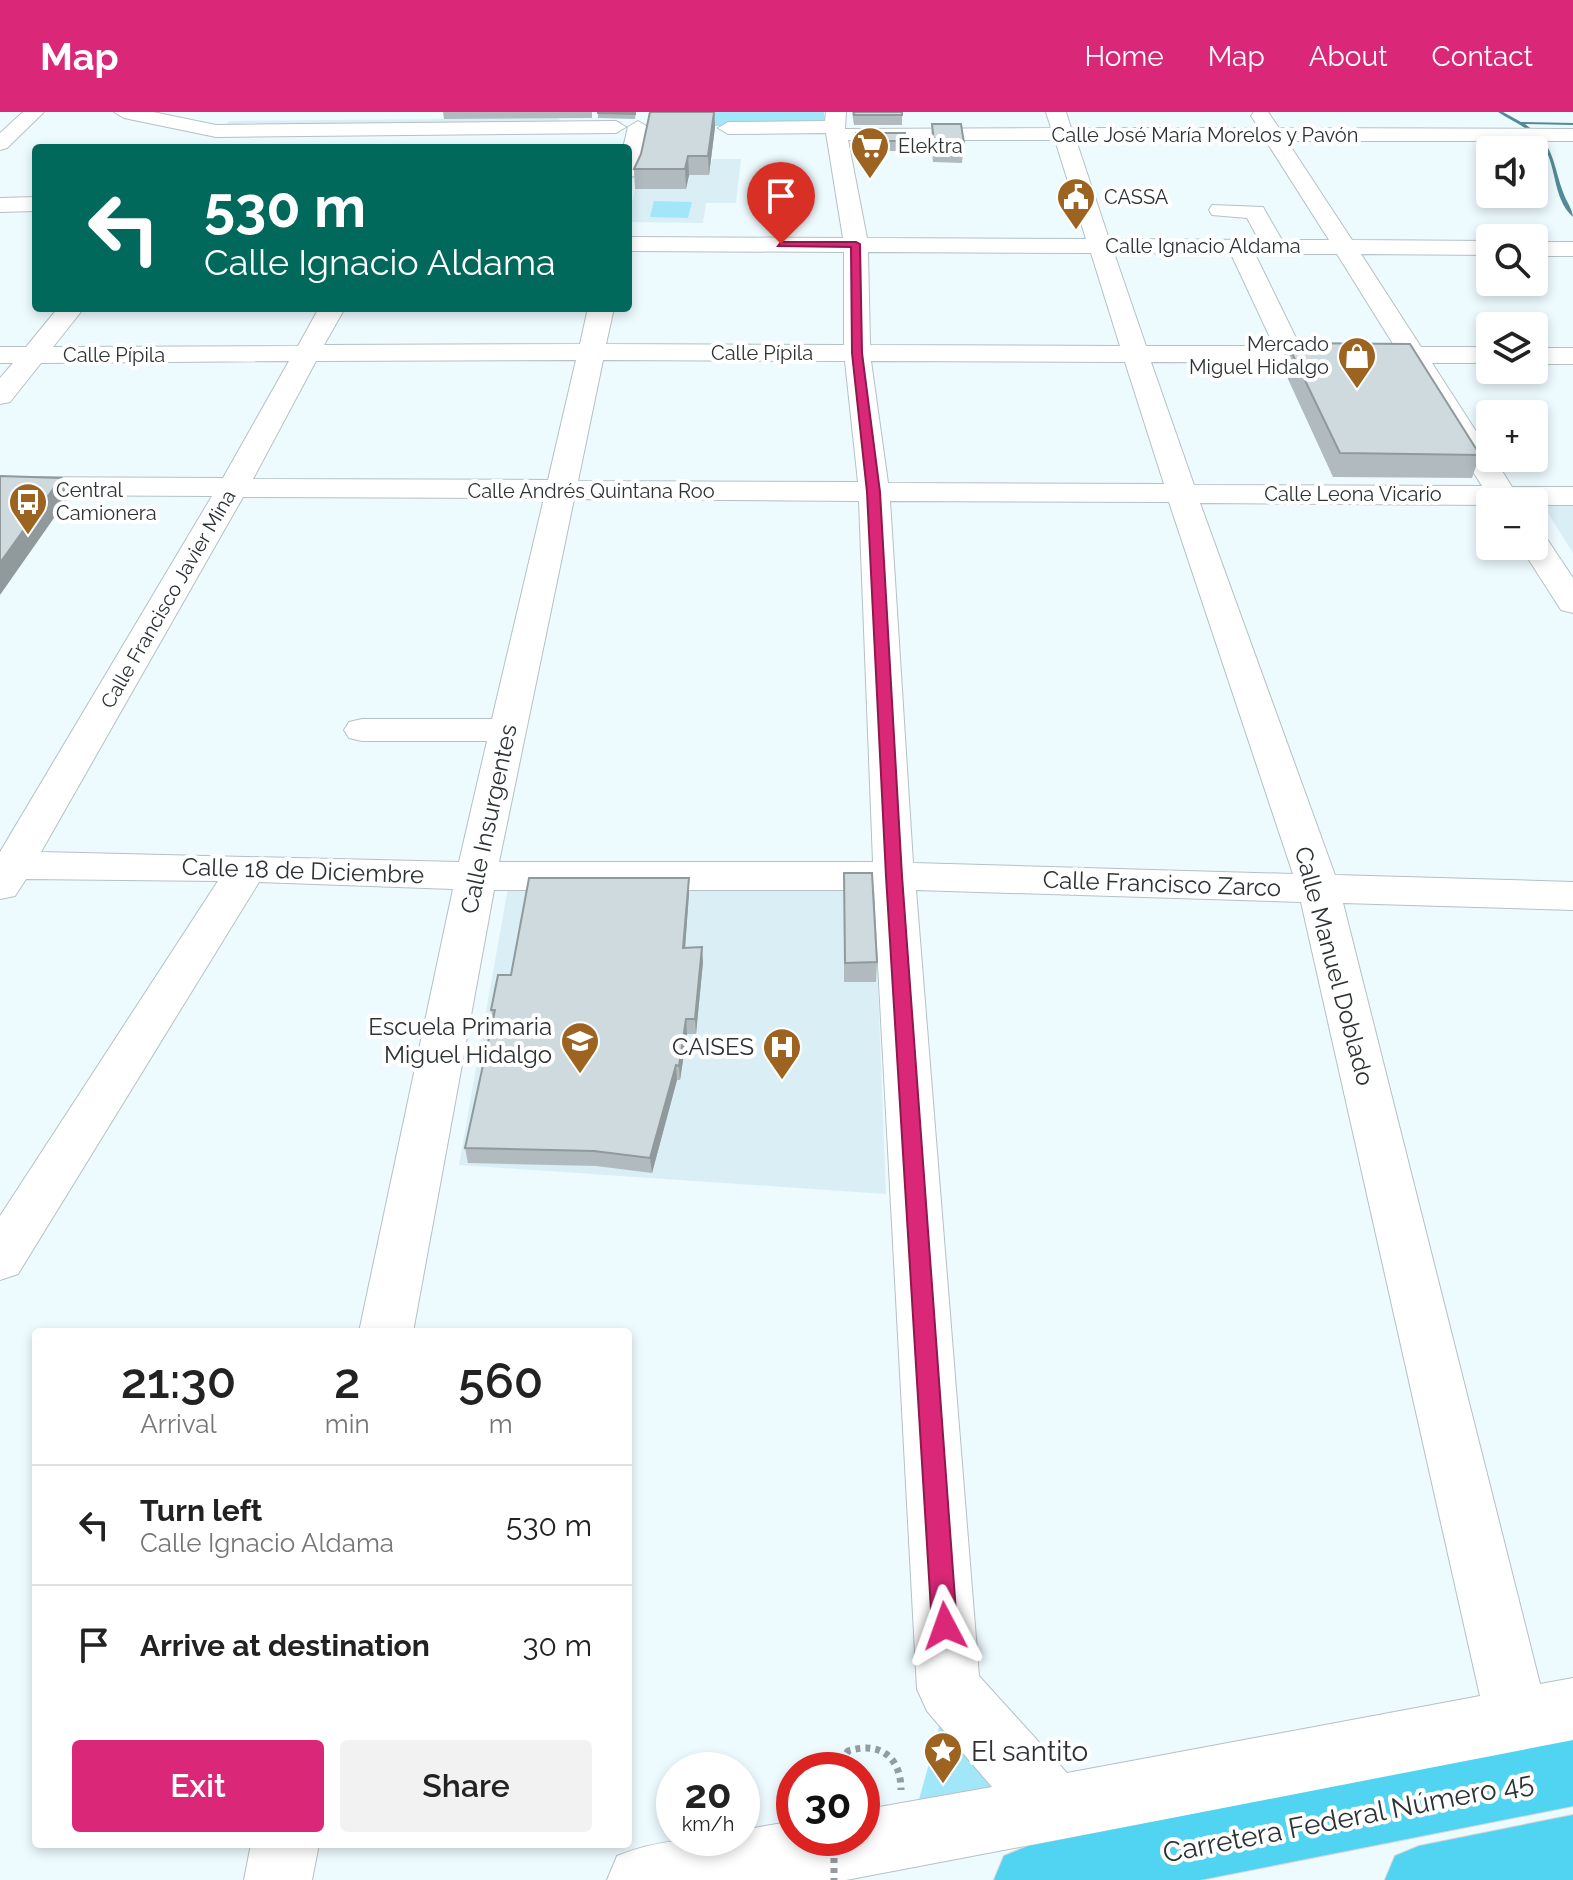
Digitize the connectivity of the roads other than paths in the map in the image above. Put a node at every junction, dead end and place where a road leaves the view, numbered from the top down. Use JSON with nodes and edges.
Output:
{"nodes":[{"id":1,"x":124,"y":112,"type":"edge"},
{"id":2,"x":231,"y":112,"type":"edge"},
{"id":3,"x":1259,"y":112,"type":"edge"},
{"id":4,"x":662,"y":115,"type":"edge"},
{"id":5,"x":433,"y":120,"type":"edge"},
{"id":6,"x":18,"y":121,"type":"edge"},
{"id":7,"x":1060,"y":123,"type":"edge"},
{"id":8,"x":836,"y":124,"type":"edge"},
{"id":9,"x":627,"y":127,"type":"junction"},
{"id":10,"x":728,"y":128,"type":"dead end"},
{"id":11,"x":1573,"y":135,"type":"edge"},
{"id":12,"x":1273,"y":136,"type":"junction"},
{"id":13,"x":210,"y":140,"type":"edge"},
{"id":14,"x":0,"y":144,"type":"edge"},
{"id":15,"x":421,"y":144,"type":"edge"},
{"id":16,"x":627,"y":144,"type":"edge"},
{"id":17,"x":32,"y":204,"type":"edge"},
{"id":18,"x":0,"y":205,"type":"edge"},
{"id":19,"x":1220,"y":210,"type":"dead end"},
{"id":20,"x":632,"y":244,"type":"edge"},
{"id":21,"x":856,"y":244,"type":"junction"},
{"id":22,"x":1100,"y":245,"type":"junction"},
{"id":23,"x":1345,"y":246,"type":"junction"},
{"id":24,"x":1240,"y":247,"type":"junction"},
{"id":25,"x":1274,"y":247,"type":"junction"},
{"id":26,"x":1476,"y":248,"type":"edge"},
{"id":27,"x":1548,"y":249,"type":"edge"},
{"id":28,"x":1573,"y":249,"type":"edge"},
{"id":29,"x":68,"y":312,"type":"edge"},
{"id":30,"x":330,"y":312,"type":"edge"},
{"id":31,"x":600,"y":312,"type":"edge"},
{"id":32,"x":592,"y":352,"type":"junction"},
{"id":33,"x":857,"y":353,"type":"junction"},
{"id":34,"x":0,"y":355,"type":"edge"},
{"id":35,"x":34,"y":355,"type":"junction"},
{"id":36,"x":306,"y":355,"type":"junction"},
{"id":37,"x":1137,"y":355,"type":"junction"},
{"id":38,"x":1291,"y":355,"type":"junction"},
{"id":39,"x":1412,"y":355,"type":"junction"},
{"id":40,"x":1476,"y":355,"type":"edge"},
{"id":41,"x":1548,"y":356,"type":"edge"},
{"id":42,"x":1573,"y":356,"type":"edge"},
{"id":43,"x":0,"y":396,"type":"edge"},
{"id":44,"x":0,"y":486,"type":"edge"},
{"id":45,"x":233,"y":487,"type":"junction"},
{"id":46,"x":1498,"y":488,"type":"edge"},
{"id":47,"x":560,"y":491,"type":"junction"},
{"id":48,"x":874,"y":492,"type":"junction"},
{"id":49,"x":1181,"y":492,"type":"junction"},
{"id":50,"x":1573,"y":496,"type":"edge"},
{"id":51,"x":1476,"y":497,"type":"edge"},
{"id":52,"x":1548,"y":497,"type":"edge"},
{"id":53,"x":1545,"y":560,"type":"edge"},
{"id":54,"x":1573,"y":603,"type":"edge"},
{"id":55,"x":362,"y":730,"type":"dead end"},
{"id":56,"x":508,"y":730,"type":"junction"},
{"id":57,"x":247,"y":868,"type":"junction"},
{"id":58,"x":5,"y":873,"type":"edge"},
{"id":59,"x":476,"y":876,"type":"junction"},
{"id":60,"x":894,"y":876,"type":"junction"},
{"id":61,"x":1319,"y":889,"type":"junction"},
{"id":62,"x":1573,"y":896,"type":"edge"},
{"id":63,"x":0,"y":1259,"type":"edge"},
{"id":64,"x":387,"y":1328,"type":"edge"},
{"id":65,"x":1546,"y":1716,"type":"edge"},
{"id":66,"x":1573,"y":1773,"type":"edge"},
{"id":67,"x":1055,"y":1809,"type":"junction"},
{"id":68,"x":284,"y":1848,"type":"edge"},
{"id":69,"x":1573,"y":1849,"type":"edge"},
{"id":70,"x":278,"y":1880,"type":"edge"},
{"id":71,"x":641,"y":1880,"type":"edge"},
{"id":72,"x":1028,"y":1880,"type":"edge"},
{"id":73,"x":1419,"y":1880,"type":"edge"}],
"edges":[{"from":1,"to":13,"type":"street"},
{"from":2,"to":13,"type":"street"},
{"from":3,"to":12,"type":"street"},
{"from":4,"to":9,"type":"street"},
{"from":5,"to":9,"type":"street"},
{"from":5,"to":13,"type":"street"},
{"from":5,"to":15,"type":"street"},
{"from":6,"to":14,"type":"street"},
{"from":7,"to":8,"type":"street","name":"Calle José María Morelos y Pavón"},
{"from":7,"to":12,"type":"street","name":"Calle José María Morelos y Pavón"},
{"from":7,"to":22,"type":"street","name":"Calle Manuel Doblado"},
{"from":8,"to":10,"type":"street","name":"Calle José María Morelos y Pavón"},
{"from":8,"to":21,"type":"street"},
{"from":9,"to":16,"type":"street"},
{"from":11,"to":12,"type":"street","name":"Calle José María Morelos y Pavón"},
{"from":12,"to":23,"type":"street"},
{"from":17,"to":18,"type":"street"},
{"from":19,"to":25,"type":"street"},
{"from":20,"to":21,"type":"street","name":"Calle Ignacio Aldama"},
{"from":21,"to":22,"type":"street","name":"Calle Ignacio Aldama"},
{"from":21,"to":33,"type":"street"},
{"from":22,"to":24,"type":"street","name":"Calle Ignacio Aldama"},
{"from":22,"to":37,"type":"street","name":"Calle Manuel Doblado"},
{"from":23,"to":25,"type":"street","name":"Calle Ignacio Aldama"},
{"from":23,"to":26,"type":"street","name":"Calle Ignacio Aldama"},
{"from":23,"to":39,"type":"street"},
{"from":24,"to":25,"type":"street","name":"Calle Ignacio Aldama"},
{"from":24,"to":38,"type":"street"},
{"from":27,"to":28,"type":"street"},
{"from":29,"to":35,"type":"street"},
{"from":30,"to":36,"type":"street","name":"Calle Francisco Javier Mina"},
{"from":31,"to":32,"type":"street","name":"Calle Insurgentes"},
{"from":32,"to":33,"type":"street","name":"Calle Pípila"},
{"from":32,"to":36,"type":"street","name":"Calle Pípila"},
{"from":32,"to":47,"type":"street","name":"Calle Insurgentes"},
{"from":33,"to":37,"type":"street","name":"Calle Pípila"},
{"from":33,"to":48,"type":"street"},
{"from":34,"to":35,"type":"street","name":"Calle Pípila"},
{"from":35,"to":36,"type":"street","name":"Calle Pípila"},
{"from":35,"to":43,"type":"street"},
{"from":36,"to":45,"type":"street","name":"Calle Francisco Javier Mina"},
{"from":37,"to":38,"type":"street","name":"Calle Pípila"},
{"from":37,"to":49,"type":"street","name":"Calle Manuel Doblado"},
{"from":38,"to":39,"type":"street","name":"Calle Pípila"},
{"from":39,"to":40,"type":"street","name":"Calle Pípila"},
{"from":39,"to":46,"type":"street"},
{"from":41,"to":42,"type":"street"},
{"from":44,"to":45,"type":"street","name":"Calle Andrés Quintana Roo"},
{"from":45,"to":47,"type":"street","name":"Calle Andrés Quintana Roo"},
{"from":45,"to":58,"type":"street","name":"Calle Francisco Javier Mina"},
{"from":47,"to":48,"type":"street","name":"Calle Andrés Quintana Roo"},
{"from":47,"to":56,"type":"street","name":"Calle Insurgentes"},
{"from":48,"to":49,"type":"street","name":"Calle Andrés Quintana Roo"},
{"from":48,"to":60,"type":"street"},
{"from":49,"to":51,"type":"street","name":"Calle Leona Vicario"},
{"from":49,"to":61,"type":"street","name":"Calle Manuel Doblado"},
{"from":50,"to":52,"type":"street","name":"Calle Leona Vicario"},
{"from":53,"to":54,"type":"street"},
{"from":55,"to":56,"type":"street"},
{"from":56,"to":59,"type":"street","name":"Calle Insurgentes"},
{"from":57,"to":58,"type":"street","name":"Calle 18 de Diciembre"},
{"from":57,"to":59,"type":"street","name":"Calle 18 de Diciembre"},
{"from":57,"to":63,"type":"street"},
{"from":59,"to":60,"type":"street","name":"Calle 18 de Diciembre"},
{"from":59,"to":64,"type":"street","name":"Calle Insurgentes"},
{"from":60,"to":61,"type":"street","name":"Calle Francisco Zarco"},
{"from":60,"to":67,"type":"street"},
{"from":61,"to":62,"type":"street","name":"Calle Francisco Zarco"},
{"from":61,"to":65,"type":"street","name":"Calle Manuel Doblado"},
{"from":65,"to":67,"type":"street"},
{"from":66,"to":72,"type":"highway","name":"Carretera Federal Número 45"},
{"from":67,"to":71,"type":"street"},
{"from":68,"to":70,"type":"street"},
{"from":69,"to":73,"type":"highway"}]}
